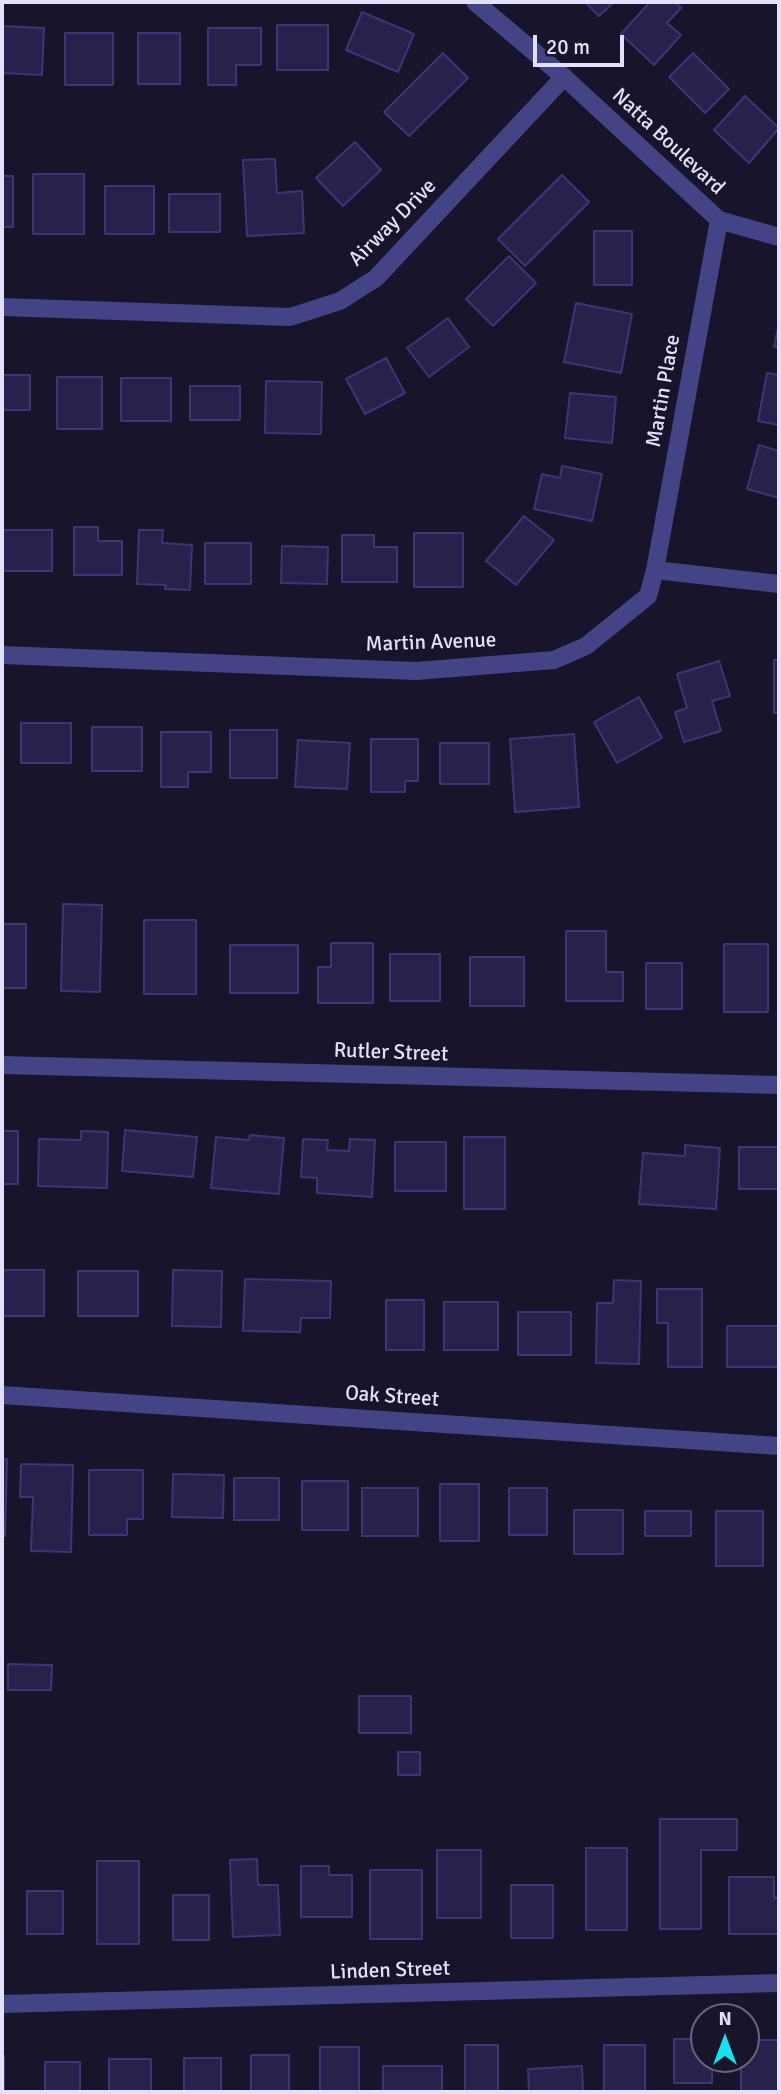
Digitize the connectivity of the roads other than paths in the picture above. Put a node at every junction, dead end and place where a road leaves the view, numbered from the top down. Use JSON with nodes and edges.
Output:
{"nodes":[{"id":1,"x":475,"y":2,"type":"edge"},
{"id":2,"x":564,"y":77,"type":"junction"},
{"id":3,"x":719,"y":219,"type":"junction"},
{"id":4,"x":779,"y":237,"type":"edge"},
{"id":5,"x":2,"y":307,"type":"edge"},
{"id":6,"x":654,"y":570,"type":"junction"},
{"id":7,"x":779,"y":584,"type":"edge"},
{"id":8,"x":2,"y":655,"type":"edge"},
{"id":9,"x":2,"y":1065,"type":"edge"},
{"id":10,"x":779,"y":1085,"type":"edge"},
{"id":11,"x":2,"y":1395,"type":"edge"},
{"id":12,"x":779,"y":1446,"type":"edge"},
{"id":13,"x":779,"y":1983,"type":"edge"},
{"id":14,"x":2,"y":2004,"type":"edge"}],
"edges":[{"from":1,"to":2,"type":"street","name":"Natta Boulevard"},
{"from":2,"to":3,"type":"street","name":"Natta Boulevard"},
{"from":2,"to":5,"type":"street","name":"Airway Drive"},
{"from":3,"to":4,"type":"street","name":"Natta Boulevard"},
{"from":3,"to":6,"type":"street","name":"Martin Place"},
{"from":6,"to":7,"type":"street"},
{"from":6,"to":8,"type":"street","name":"Martin Avenue"},
{"from":9,"to":10,"type":"street","name":"Rutler Street"},
{"from":11,"to":12,"type":"street","name":"Oak Street"},
{"from":13,"to":14,"type":"street","name":"Linden Street"}]}
